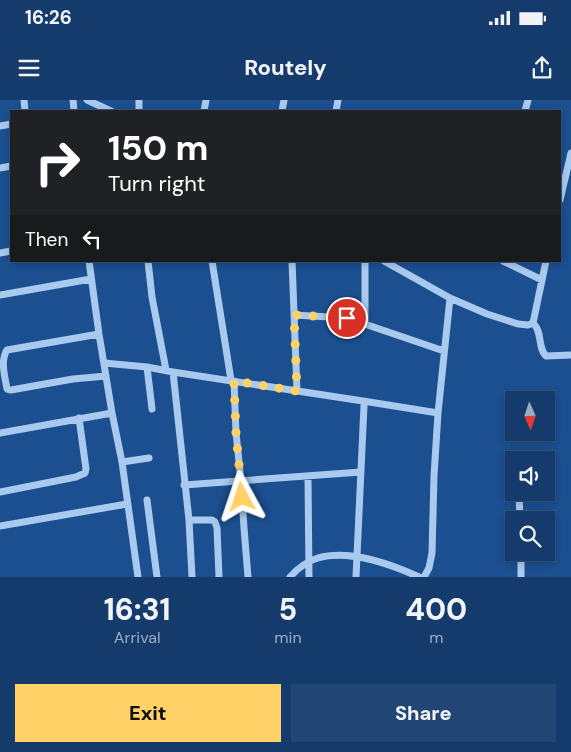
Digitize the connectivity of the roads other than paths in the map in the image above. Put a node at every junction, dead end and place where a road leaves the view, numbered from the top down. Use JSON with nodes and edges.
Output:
{"nodes":[{"id":1,"x":87,"y":100,"type":"edge"},
{"id":2,"x":109,"y":110,"type":"edge"},
{"id":3,"x":571,"y":153,"type":"edge"},
{"id":4,"x":561,"y":196,"type":"edge"},
{"id":5,"x":89,"y":262,"type":"edge"},
{"id":6,"x":148,"y":262,"type":"edge"},
{"id":7,"x":212,"y":262,"type":"edge"},
{"id":8,"x":292,"y":262,"type":"edge"},
{"id":9,"x":365,"y":262,"type":"edge"},
{"id":10,"x":386,"y":262,"type":"edge"},
{"id":11,"x":505,"y":262,"type":"edge"},
{"id":12,"x":546,"y":262,"type":"edge"},
{"id":13,"x":91,"y":279,"type":"junction"},
{"id":14,"x":542,"y":280,"type":"junction"},
{"id":15,"x":0,"y":295,"type":"edge"},
{"id":16,"x":450,"y":298,"type":"junction"},
{"id":17,"x":294,"y":315,"type":"junction"},
{"id":18,"x":533,"y":323,"type":"junction"},
{"id":19,"x":365,"y":324,"type":"junction"},
{"id":20,"x":99,"y":334,"type":"junction"},
{"id":21,"x":444,"y":351,"type":"junction"},
{"id":22,"x":571,"y":355,"type":"edge"},
{"id":23,"x":104,"y":363,"type":"junction"},
{"id":24,"x":147,"y":366,"type":"junction"},
{"id":25,"x":169,"y":371,"type":"junction"},
{"id":26,"x":106,"y":376,"type":"junction"},
{"id":27,"x":232,"y":380,"type":"junction"},
{"id":28,"x":4,"y":389,"type":"edge"},
{"id":29,"x":297,"y":391,"type":"junction"},
{"id":30,"x":363,"y":401,"type":"junction"},
{"id":31,"x":152,"y":409,"type":"dead end"},
{"id":32,"x":112,"y":413,"type":"junction"},
{"id":33,"x":438,"y":413,"type":"junction"},
{"id":34,"x":79,"y":418,"type":"junction"},
{"id":35,"x":0,"y":432,"type":"edge"},
{"id":36,"x":149,"y":458,"type":"dead end"},
{"id":37,"x":122,"y":462,"type":"junction"},
{"id":38,"x":361,"y":472,"type":"junction"},
{"id":39,"x":308,"y":477,"type":"junction"},
{"id":40,"x":242,"y":481,"type":"junction"},
{"id":41,"x":184,"y":485,"type":"junction"},
{"id":42,"x":0,"y":492,"type":"edge"},
{"id":43,"x":147,"y":500,"type":"dead end"},
{"id":44,"x":127,"y":504,"type":"junction"},
{"id":45,"x":189,"y":520,"type":"junction"},
{"id":46,"x":0,"y":526,"type":"edge"},
{"id":47,"x":358,"y":557,"type":"junction"},
{"id":48,"x":521,"y":561,"type":"edge"},
{"id":49,"x":308,"y":562,"type":"junction"},
{"id":50,"x":138,"y":577,"type":"edge"},
{"id":51,"x":157,"y":577,"type":"edge"},
{"id":52,"x":192,"y":577,"type":"edge"},
{"id":53,"x":219,"y":577,"type":"edge"},
{"id":54,"x":248,"y":577,"type":"edge"},
{"id":55,"x":290,"y":577,"type":"edge"},
{"id":56,"x":309,"y":577,"type":"edge"},
{"id":57,"x":356,"y":577,"type":"edge"},
{"id":58,"x":419,"y":577,"type":"edge"},
{"id":59,"x":424,"y":577,"type":"edge"},
{"id":60,"x":522,"y":577,"type":"edge"}],
"edges":[{"from":1,"to":2,"type":"street"},
{"from":3,"to":4,"type":"street"},
{"from":5,"to":13,"type":"street"},
{"from":6,"to":25,"type":"street"},
{"from":7,"to":27,"type":"street"},
{"from":8,"to":17,"type":"street"},
{"from":9,"to":19,"type":"street"},
{"from":10,"to":16,"type":"street"},
{"from":11,"to":14,"type":"street"},
{"from":12,"to":14,"type":"street"},
{"from":13,"to":15,"type":"street"},
{"from":13,"to":20,"type":"street"},
{"from":14,"to":18,"type":"street"},
{"from":16,"to":18,"type":"street"},
{"from":16,"to":21,"type":"street"},
{"from":17,"to":19,"type":"street"},
{"from":17,"to":29,"type":"street"},
{"from":18,"to":22,"type":"street"},
{"from":19,"to":21,"type":"street"},
{"from":20,"to":23,"type":"street"},
{"from":20,"to":28,"type":"street"},
{"from":21,"to":33,"type":"street"},
{"from":23,"to":24,"type":"street"},
{"from":23,"to":26,"type":"street"},
{"from":24,"to":25,"type":"street"},
{"from":24,"to":31,"type":"street"},
{"from":25,"to":27,"type":"street"},
{"from":25,"to":41,"type":"street"},
{"from":26,"to":28,"type":"street"},
{"from":26,"to":32,"type":"street"},
{"from":27,"to":29,"type":"street"},
{"from":27,"to":40,"type":"street"},
{"from":29,"to":30,"type":"street"},
{"from":30,"to":33,"type":"street"},
{"from":30,"to":38,"type":"street"},
{"from":32,"to":34,"type":"street"},
{"from":32,"to":37,"type":"street"},
{"from":33,"to":59,"type":"street"},
{"from":34,"to":35,"type":"street"},
{"from":34,"to":42,"type":"street"},
{"from":36,"to":37,"type":"street"},
{"from":37,"to":44,"type":"street"},
{"from":38,"to":39,"type":"street"},
{"from":38,"to":47,"type":"street"},
{"from":39,"to":40,"type":"street"},
{"from":39,"to":49,"type":"street"},
{"from":40,"to":41,"type":"street"},
{"from":40,"to":54,"type":"street"},
{"from":41,"to":45,"type":"street"},
{"from":43,"to":51,"type":"street"},
{"from":44,"to":46,"type":"street"},
{"from":44,"to":50,"type":"street"},
{"from":45,"to":52,"type":"street"},
{"from":45,"to":53,"type":"street"},
{"from":47,"to":49,"type":"street"},
{"from":47,"to":57,"type":"street"},
{"from":47,"to":58,"type":"street"},
{"from":48,"to":60,"type":"street"},
{"from":49,"to":55,"type":"street"},
{"from":49,"to":56,"type":"street"}]}
